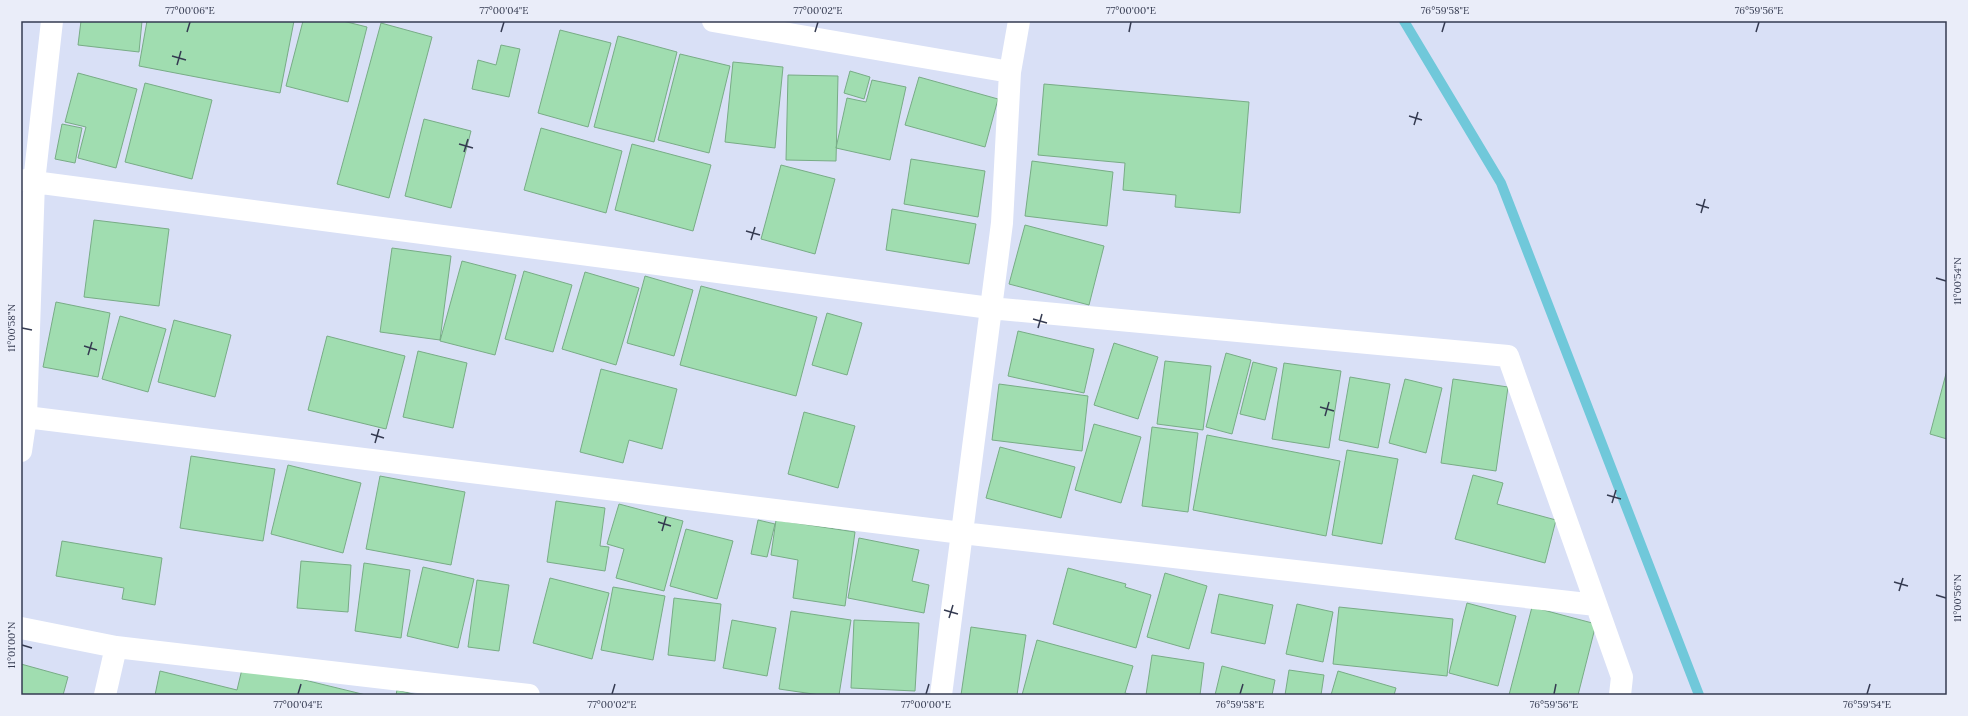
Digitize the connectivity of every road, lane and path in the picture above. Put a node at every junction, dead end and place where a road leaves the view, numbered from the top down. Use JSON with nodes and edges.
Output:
{"nodes":[{"id":1,"x":52,"y":21,"type":"edge"},
{"id":2,"x":712,"y":21,"type":"edge"},
{"id":3,"x":1019,"y":21,"type":"edge"},
{"id":4,"x":1010,"y":72,"type":"junction"},
{"id":5,"x":27,"y":181,"type":"edge"},
{"id":6,"x":990,"y":308,"type":"junction"},
{"id":7,"x":26,"y":417,"type":"junction"},
{"id":8,"x":21,"y":451,"type":"edge"},
{"id":9,"x":962,"y":533,"type":"junction"},
{"id":10,"x":1596,"y":605,"type":"junction"},
{"id":11,"x":21,"y":628,"type":"edge"},
{"id":12,"x":116,"y":647,"type":"junction"},
{"id":13,"x":105,"y":695,"type":"edge"},
{"id":14,"x":529,"y":695,"type":"edge"},
{"id":15,"x":941,"y":695,"type":"edge"},
{"id":16,"x":1620,"y":695,"type":"edge"}],
"edges":[{"from":1,"to":5,"type":"street"},
{"from":2,"to":4,"type":"street"},
{"from":3,"to":4,"type":"street"},
{"from":4,"to":6,"type":"street"},
{"from":5,"to":6,"type":"street"},
{"from":5,"to":7,"type":"street"},
{"from":6,"to":9,"type":"street"},
{"from":6,"to":10,"type":"street"},
{"from":7,"to":8,"type":"street"},
{"from":7,"to":9,"type":"street"},
{"from":9,"to":10,"type":"street"},
{"from":9,"to":15,"type":"street"},
{"from":10,"to":16,"type":"street"},
{"from":11,"to":12,"type":"street"},
{"from":12,"to":13,"type":"street"},
{"from":12,"to":14,"type":"street"}]}
